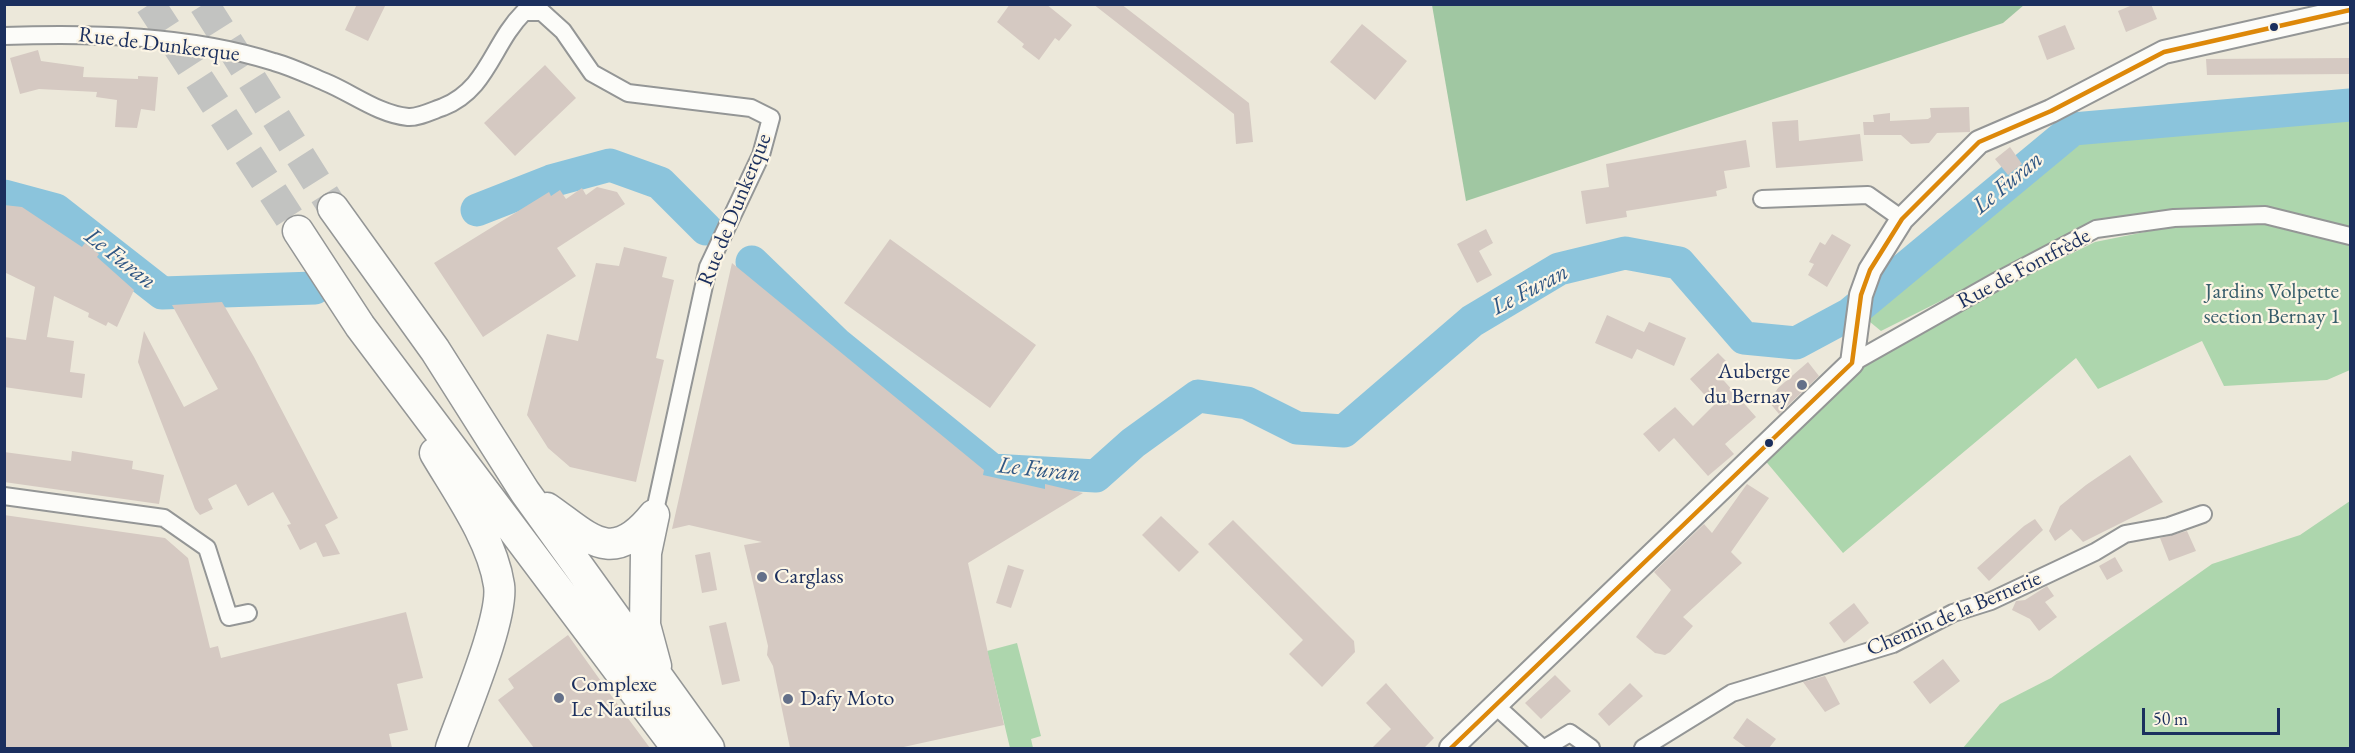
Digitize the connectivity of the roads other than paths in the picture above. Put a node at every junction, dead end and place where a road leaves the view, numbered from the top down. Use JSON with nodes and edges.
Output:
{"nodes":[{"id":1,"x":2350,"y":10,"type":"edge"},
{"id":2,"x":4,"y":36,"type":"edge"},
{"id":3,"x":1762,"y":199,"type":"dead end"},
{"id":4,"x":333,"y":208,"type":"tunnel mouth"},
{"id":5,"x":1902,"y":219,"type":"junction"},
{"id":6,"x":298,"y":231,"type":"tunnel mouth"},
{"id":7,"x":2350,"y":236,"type":"edge"},
{"id":8,"x":360,"y":326,"type":"junction"},
{"id":9,"x":1852,"y":363,"type":"junction"},
{"id":10,"x":525,"y":492,"type":"junction"},
{"id":11,"x":4,"y":496,"type":"edge"},
{"id":12,"x":2203,"y":514,"type":"dead end"},
{"id":13,"x":654,"y":515,"type":"junction"},
{"id":14,"x":248,"y":613,"type":"dead end"},
{"id":15,"x":660,"y":684,"type":"junction"},
{"id":16,"x":1496,"y":706,"type":"junction"},
{"id":17,"x":451,"y":748,"type":"edge"},
{"id":18,"x":677,"y":748,"type":"edge"},
{"id":19,"x":709,"y":748,"type":"edge"},
{"id":20,"x":1451,"y":748,"type":"edge"},
{"id":21,"x":1544,"y":748,"type":"edge"},
{"id":22,"x":1591,"y":748,"type":"edge"},
{"id":23,"x":1643,"y":748,"type":"edge"}],
"edges":[{"from":1,"to":5,"type":"street"},
{"from":2,"to":13,"type":"street","name":"Rue de Dunkerque"},
{"from":3,"to":5,"type":"street"},
{"from":4,"to":10,"type":"highway"},
{"from":5,"to":9,"type":"street"},
{"from":6,"to":8,"type":"highway"},
{"from":7,"to":9,"type":"street","name":"Rue de Fontfrède"},
{"from":8,"to":17,"type":"highway"},
{"from":8,"to":18,"type":"highway"},
{"from":9,"to":16,"type":"street"},
{"from":10,"to":13,"type":"highway"},
{"from":10,"to":15,"type":"highway"},
{"from":11,"to":14,"type":"street"},
{"from":12,"to":23,"type":"street","name":"Chemin de la Bernerie"},
{"from":13,"to":15,"type":"highway"},
{"from":15,"to":19,"type":"highway"},
{"from":16,"to":20,"type":"street"},
{"from":16,"to":21,"type":"street"},
{"from":21,"to":22,"type":"street"}]}
